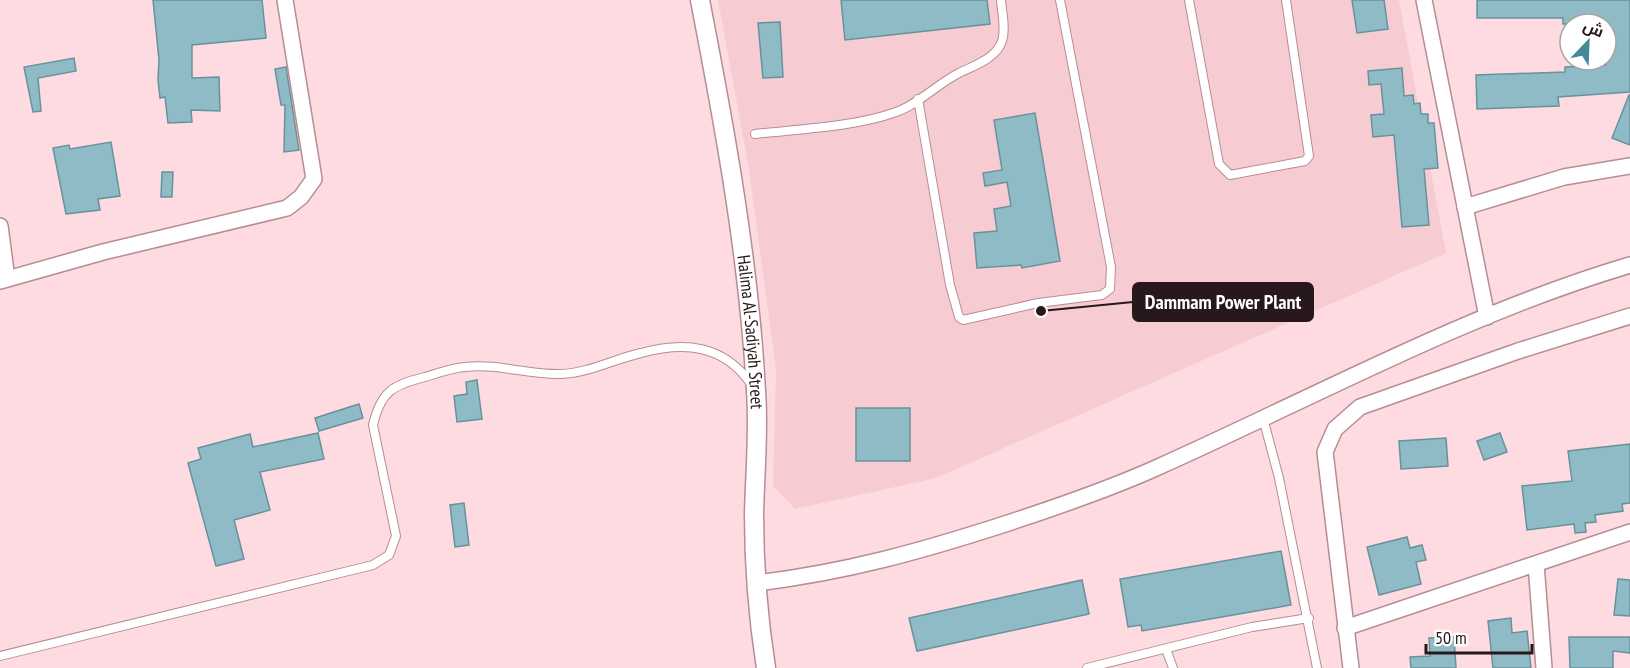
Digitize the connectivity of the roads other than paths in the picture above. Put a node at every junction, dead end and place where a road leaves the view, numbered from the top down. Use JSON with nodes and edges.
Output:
{"nodes":[{"id":1,"x":285,"y":0,"type":"edge"},
{"id":2,"x":700,"y":0,"type":"edge"},
{"id":3,"x":1001,"y":0,"type":"edge"},
{"id":4,"x":1060,"y":0,"type":"edge"},
{"id":5,"x":1189,"y":0,"type":"edge"},
{"id":6,"x":1286,"y":0,"type":"edge"},
{"id":7,"x":1424,"y":0,"type":"edge"},
{"id":8,"x":918,"y":99,"type":"junction"},
{"id":9,"x":755,"y":134,"type":"dead end"},
{"id":10,"x":1630,"y":166,"type":"edge"},
{"id":11,"x":1465,"y":207,"type":"junction"},
{"id":12,"x":0,"y":226,"type":"edge"},
{"id":13,"x":1630,"y":266,"type":"edge"},
{"id":14,"x":3,"y":280,"type":"edge"},
{"id":15,"x":1630,"y":316,"type":"edge"},
{"id":16,"x":1487,"y":317,"type":"junction"},
{"id":17,"x":756,"y":392,"type":"junction"},
{"id":18,"x":1263,"y":418,"type":"junction"},
{"id":19,"x":1630,"y":532,"type":"edge"},
{"id":20,"x":1536,"y":564,"type":"junction"},
{"id":21,"x":757,"y":583,"type":"junction"},
{"id":22,"x":1309,"y":618,"type":"junction"},
{"id":23,"x":1345,"y":628,"type":"junction"},
{"id":24,"x":1166,"y":649,"type":"junction"},
{"id":25,"x":0,"y":656,"type":"edge"},
{"id":26,"x":766,"y":668,"type":"edge"},
{"id":27,"x":1087,"y":668,"type":"edge"},
{"id":28,"x":1173,"y":668,"type":"edge"},
{"id":29,"x":1317,"y":668,"type":"edge"},
{"id":30,"x":1351,"y":668,"type":"edge"},
{"id":31,"x":1544,"y":668,"type":"edge"}],
"edges":[{"from":1,"to":14,"type":"street"},
{"from":2,"to":17,"type":"street","name":"Halima Al-Sadiyah Street"},
{"from":3,"to":8,"type":"lane"},
{"from":4,"to":8,"type":"lane"},
{"from":5,"to":6,"type":"lane"},
{"from":7,"to":11,"type":"street"},
{"from":8,"to":9,"type":"lane"},
{"from":10,"to":11,"type":"street"},
{"from":11,"to":16,"type":"street"},
{"from":12,"to":14,"type":"street"},
{"from":13,"to":16,"type":"street"},
{"from":15,"to":23,"type":"street"},
{"from":16,"to":18,"type":"street"},
{"from":17,"to":21,"type":"street","name":"Halima Al-Sadiyah Street"},
{"from":17,"to":25,"type":"lane"},
{"from":18,"to":21,"type":"street"},
{"from":18,"to":22,"type":"lane"},
{"from":19,"to":20,"type":"street"},
{"from":20,"to":23,"type":"street"},
{"from":20,"to":31,"type":"street"},
{"from":21,"to":26,"type":"street","name":"Halima Al-Sadiyah Street"},
{"from":22,"to":24,"type":"lane"},
{"from":22,"to":29,"type":"lane"},
{"from":23,"to":30,"type":"street"},
{"from":24,"to":27,"type":"lane"},
{"from":24,"to":28,"type":"lane"}]}
